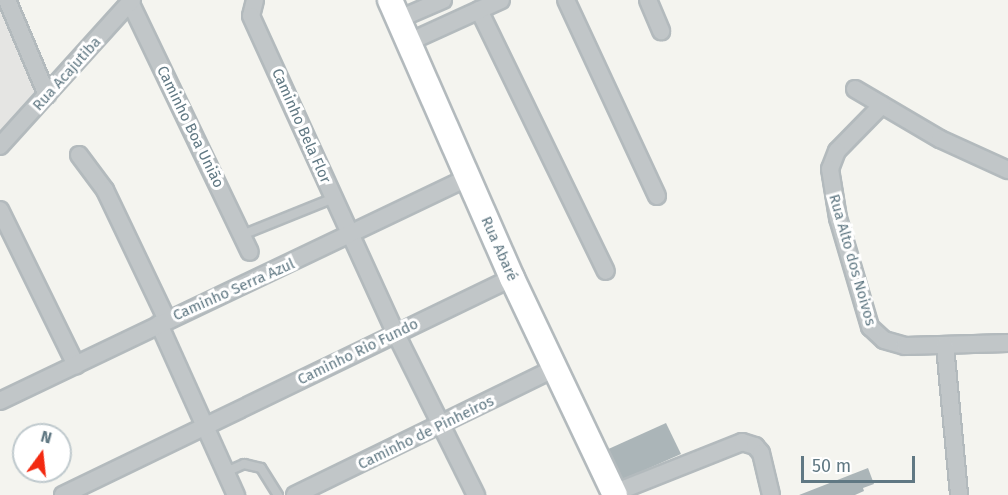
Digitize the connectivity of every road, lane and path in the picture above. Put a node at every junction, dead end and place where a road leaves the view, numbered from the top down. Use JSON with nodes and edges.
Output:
{"nodes":[{"id":1,"x":7,"y":0,"type":"edge"},
{"id":2,"x":443,"y":0,"type":"edge"},
{"id":3,"x":501,"y":0,"type":"edge"},
{"id":4,"x":566,"y":0,"type":"edge"},
{"id":5,"x":648,"y":0,"type":"edge"},
{"id":6,"x":131,"y":1,"type":"edge"},
{"id":7,"x":253,"y":8,"type":"edge"},
{"id":8,"x":479,"y":9,"type":"junction"},
{"id":9,"x":394,"y":10,"type":"edge"},
{"id":10,"x":661,"y":31,"type":"dead end"},
{"id":11,"x":409,"y":42,"type":"junction"},
{"id":12,"x":855,"y":89,"type":"dead end"},
{"id":13,"x":47,"y":95,"type":"junction"},
{"id":14,"x":882,"y":105,"type":"junction"},
{"id":15,"x":0,"y":146,"type":"edge"},
{"id":16,"x":79,"y":155,"type":"dead end"},
{"id":17,"x":1008,"y":170,"type":"edge"},
{"id":18,"x":467,"y":178,"type":"junction"},
{"id":19,"x":657,"y":195,"type":"dead end"},
{"id":20,"x":334,"y":198,"type":"junction"},
{"id":21,"x":0,"y":210,"type":"edge"},
{"id":22,"x":242,"y":235,"type":"junction"},
{"id":23,"x":351,"y":236,"type":"junction"},
{"id":24,"x":250,"y":252,"type":"dead end"},
{"id":25,"x":606,"y":271,"type":"dead end"},
{"id":26,"x":512,"y":278,"type":"junction"},
{"id":27,"x":163,"y":322,"type":"junction"},
{"id":28,"x":396,"y":334,"type":"junction"},
{"id":29,"x":1008,"y":343,"type":"edge"},
{"id":30,"x":945,"y":346,"type":"junction"},
{"id":31,"x":76,"y":364,"type":"junction"},
{"id":32,"x":555,"y":368,"type":"junction"},
{"id":33,"x":0,"y":401,"type":"edge"},
{"id":34,"x":205,"y":425,"type":"junction"},
{"id":35,"x":441,"y":427,"type":"junction"},
{"id":36,"x":226,"y":472,"type":"junction"},
{"id":37,"x":613,"y":494,"type":"edge"},
{"id":38,"x":63,"y":495,"type":"edge"},
{"id":39,"x":236,"y":495,"type":"edge"},
{"id":40,"x":278,"y":495,"type":"edge"},
{"id":41,"x":295,"y":495,"type":"edge"},
{"id":42,"x":476,"y":495,"type":"edge"},
{"id":43,"x":771,"y":495,"type":"edge"},
{"id":44,"x":958,"y":495,"type":"edge"}],
"edges":[{"from":1,"to":13,"type":"street"},
{"from":2,"to":9,"type":"street"},
{"from":3,"to":8,"type":"street"},
{"from":4,"to":19,"type":"street"},
{"from":5,"to":10,"type":"street"},
{"from":6,"to":13,"type":"street","name":"Rua Acajutiba"},
{"from":6,"to":22,"type":"street","name":"Caminho Boa União"},
{"from":7,"to":20,"type":"street","name":"Caminho Bela Flor"},
{"from":8,"to":11,"type":"street"},
{"from":8,"to":25,"type":"street"},
{"from":9,"to":11,"type":"street","name":"Rua Abaré"},
{"from":11,"to":18,"type":"street","name":"Rua Abaré"},
{"from":12,"to":14,"type":"street"},
{"from":13,"to":15,"type":"street","name":"Rua Acajutiba"},
{"from":14,"to":17,"type":"street"},
{"from":14,"to":30,"type":"street","name":"Rua Alto dos Noivos"},
{"from":16,"to":27,"type":"street"},
{"from":18,"to":23,"type":"street","name":"Caminho Serra Azul"},
{"from":18,"to":26,"type":"street","name":"Rua Abaré"},
{"from":20,"to":22,"type":"lane"},
{"from":20,"to":23,"type":"street","name":"Caminho Bela Flor"},
{"from":21,"to":31,"type":"street"},
{"from":22,"to":24,"type":"street","name":"Caminho Boa União"},
{"from":23,"to":27,"type":"street","name":"Caminho Serra Azul"},
{"from":23,"to":28,"type":"street","name":"Caminho Bela Flor"},
{"from":26,"to":28,"type":"street","name":"Caminho Rio Fundo"},
{"from":26,"to":32,"type":"street","name":"Rua Abaré"},
{"from":27,"to":31,"type":"street","name":"Caminho Serra Azul"},
{"from":27,"to":34,"type":"street"},
{"from":28,"to":34,"type":"street","name":"Caminho Rio Fundo"},
{"from":28,"to":35,"type":"street","name":"Caminho Bela Flor"},
{"from":29,"to":30,"type":"street","name":"Rua Alto dos Noivos"},
{"from":30,"to":44,"type":"street"},
{"from":31,"to":33,"type":"street","name":"Caminho Serra Azul"},
{"from":32,"to":35,"type":"street","name":"Caminho de Pinheiros"},
{"from":32,"to":37,"type":"street","name":"Rua Abaré"},
{"from":34,"to":36,"type":"street"},
{"from":34,"to":38,"type":"street","name":"Caminho Rio Fundo"},
{"from":35,"to":41,"type":"street","name":"Caminho de Pinheiros"},
{"from":35,"to":42,"type":"street","name":"Caminho Bela Flor"},
{"from":36,"to":39,"type":"street"},
{"from":36,"to":40,"type":"lane"},
{"from":37,"to":43,"type":"street"}]}
